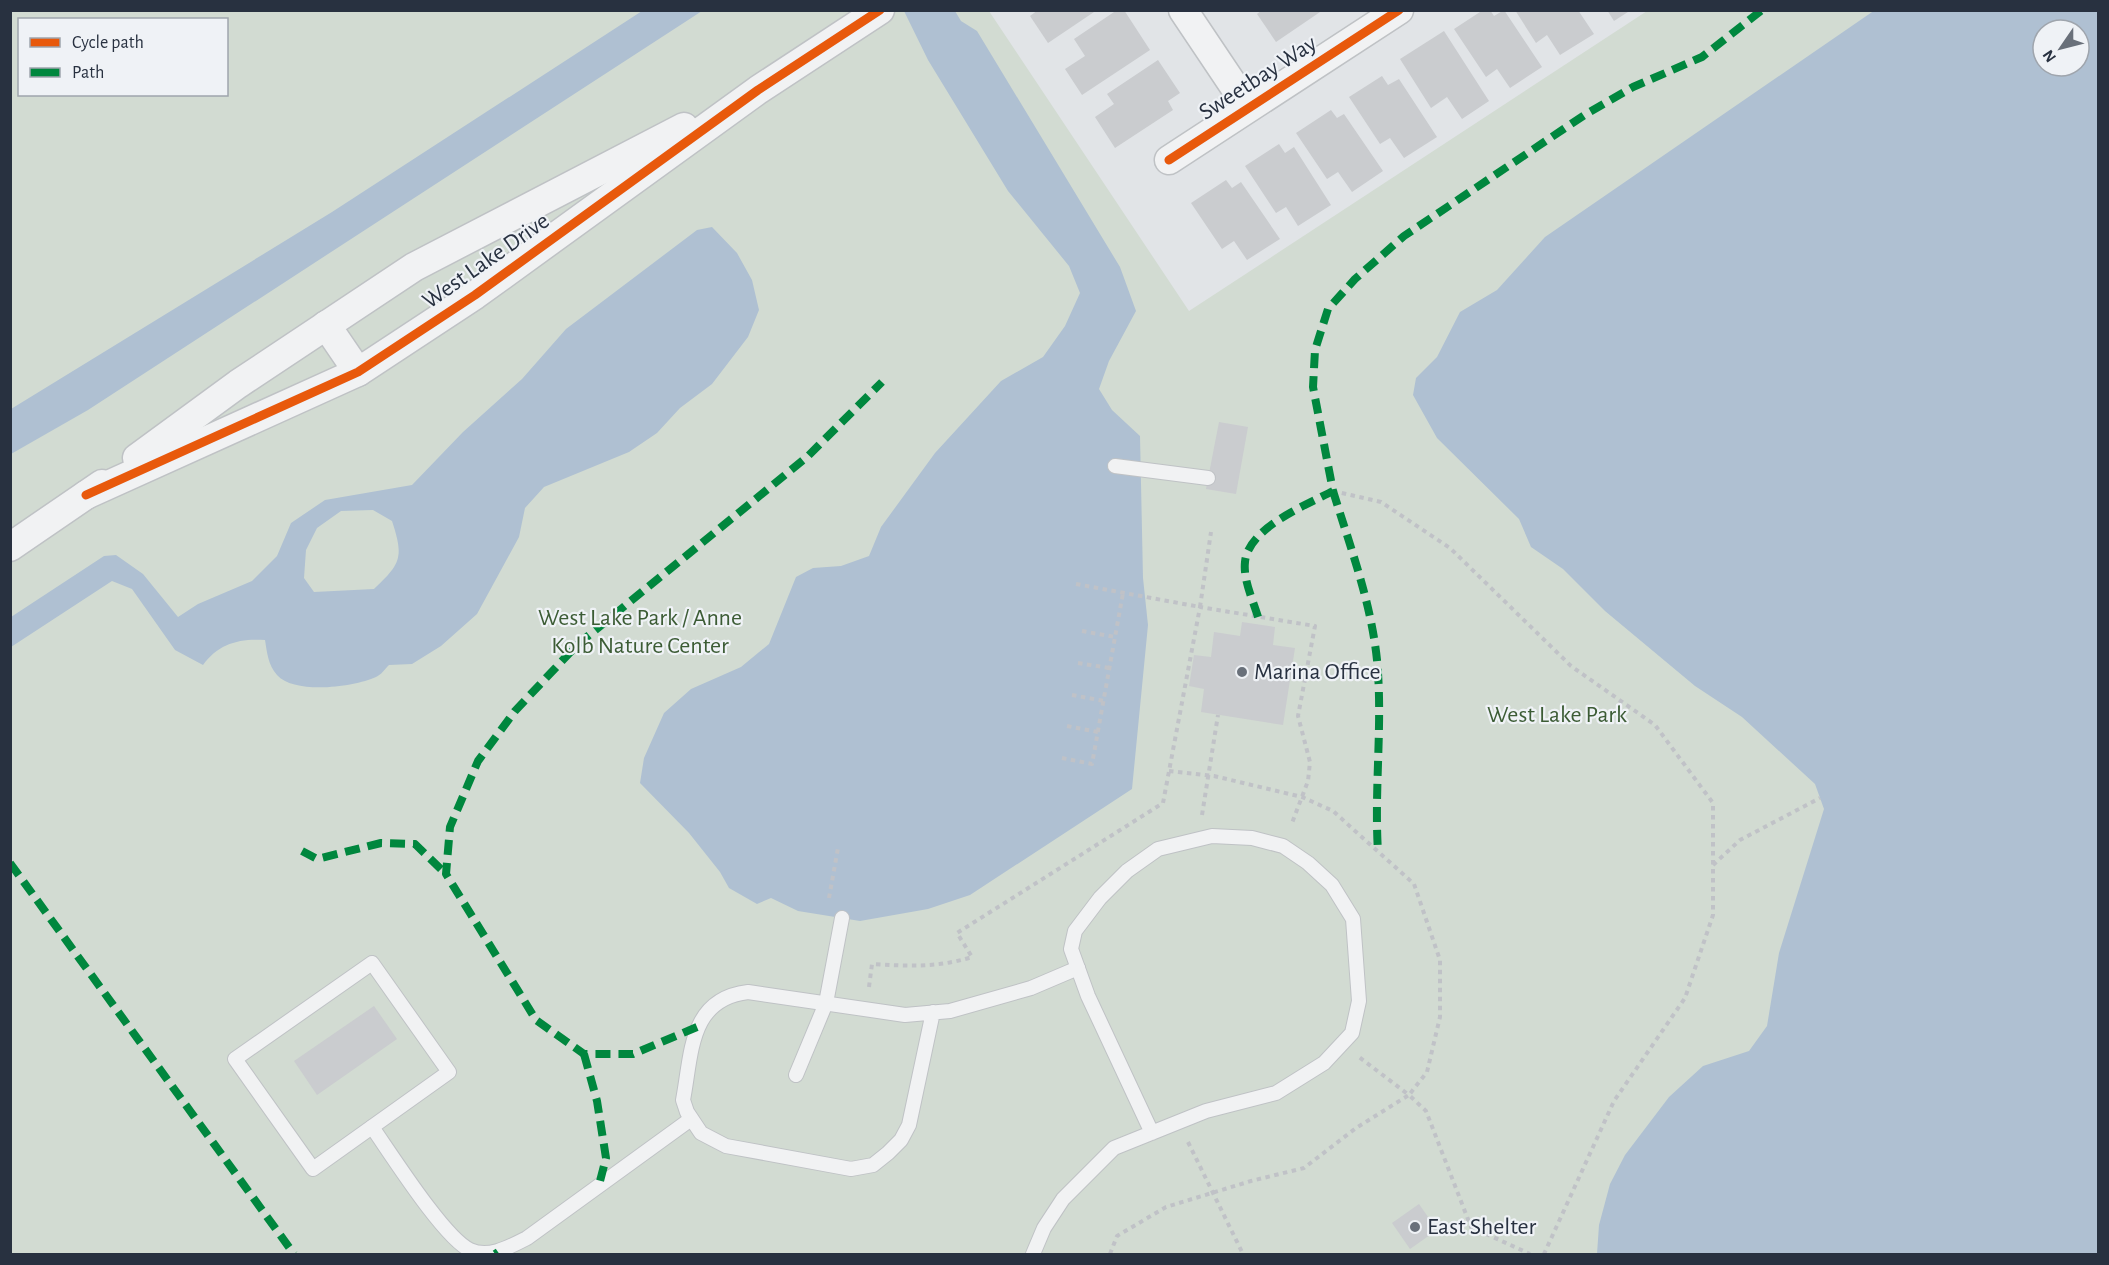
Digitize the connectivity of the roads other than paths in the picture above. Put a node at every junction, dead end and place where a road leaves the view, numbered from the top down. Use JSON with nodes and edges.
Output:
{"nodes":[{"id":1,"x":880,"y":10,"type":"edge"},
{"id":2,"x":1183,"y":10,"type":"edge"},
{"id":3,"x":1399,"y":10,"type":"edge"},
{"id":4,"x":758,"y":90,"type":"junction"},
{"id":5,"x":1248,"y":107,"type":"junction"},
{"id":6,"x":1169,"y":159,"type":"dead end"},
{"id":7,"x":326,"y":325,"type":"junction"},
{"id":8,"x":358,"y":372,"type":"junction"},
{"id":9,"x":1115,"y":466,"type":"dead end"},
{"id":10,"x":1208,"y":478,"type":"dead end"},
{"id":11,"x":86,"y":495,"type":"junction"},
{"id":12,"x":10,"y":547,"type":"edge"},
{"id":13,"x":842,"y":918,"type":"dead end"},
{"id":14,"x":1078,"y":968,"type":"junction"},
{"id":15,"x":826,"y":1003,"type":"junction"},
{"id":16,"x":933,"y":1012,"type":"junction"},
{"id":17,"x":796,"y":1075,"type":"dead end"},
{"id":18,"x":691,"y":1119,"type":"junction"},
{"id":19,"x":372,"y":1127,"type":"junction"},
{"id":20,"x":1152,"y":1133,"type":"junction"},
{"id":21,"x":1033,"y":1254,"type":"edge"}],
"edges":[{"from":1,"to":4,"type":"street","name":"West Lake Drive"},
{"from":2,"to":5,"type":"street"},
{"from":3,"to":5,"type":"street","name":"Sweetbay Way"},
{"from":4,"to":7,"type":"street","name":"West Lake Drive"},
{"from":4,"to":8,"type":"street","name":"West Lake Drive"},
{"from":5,"to":6,"type":"street","name":"Sweetbay Way"},
{"from":7,"to":8,"type":"street"},
{"from":7,"to":11,"type":"street","name":"West Lake Drive"},
{"from":8,"to":11,"type":"street","name":"West Lake Drive"},
{"from":9,"to":10,"type":"lane"},
{"from":11,"to":12,"type":"street","name":"West Lake Drive"},
{"from":13,"to":15,"type":"lane"},
{"from":14,"to":16,"type":"lane"},
{"from":14,"to":20,"type":"lane"},
{"from":14,"to":20,"type":"lane"},
{"from":15,"to":16,"type":"lane"},
{"from":15,"to":17,"type":"lane"},
{"from":15,"to":18,"type":"lane"},
{"from":16,"to":18,"type":"lane"},
{"from":18,"to":19,"type":"lane"},
{"from":19,"to":19,"type":"lane"},
{"from":20,"to":21,"type":"lane"}]}
